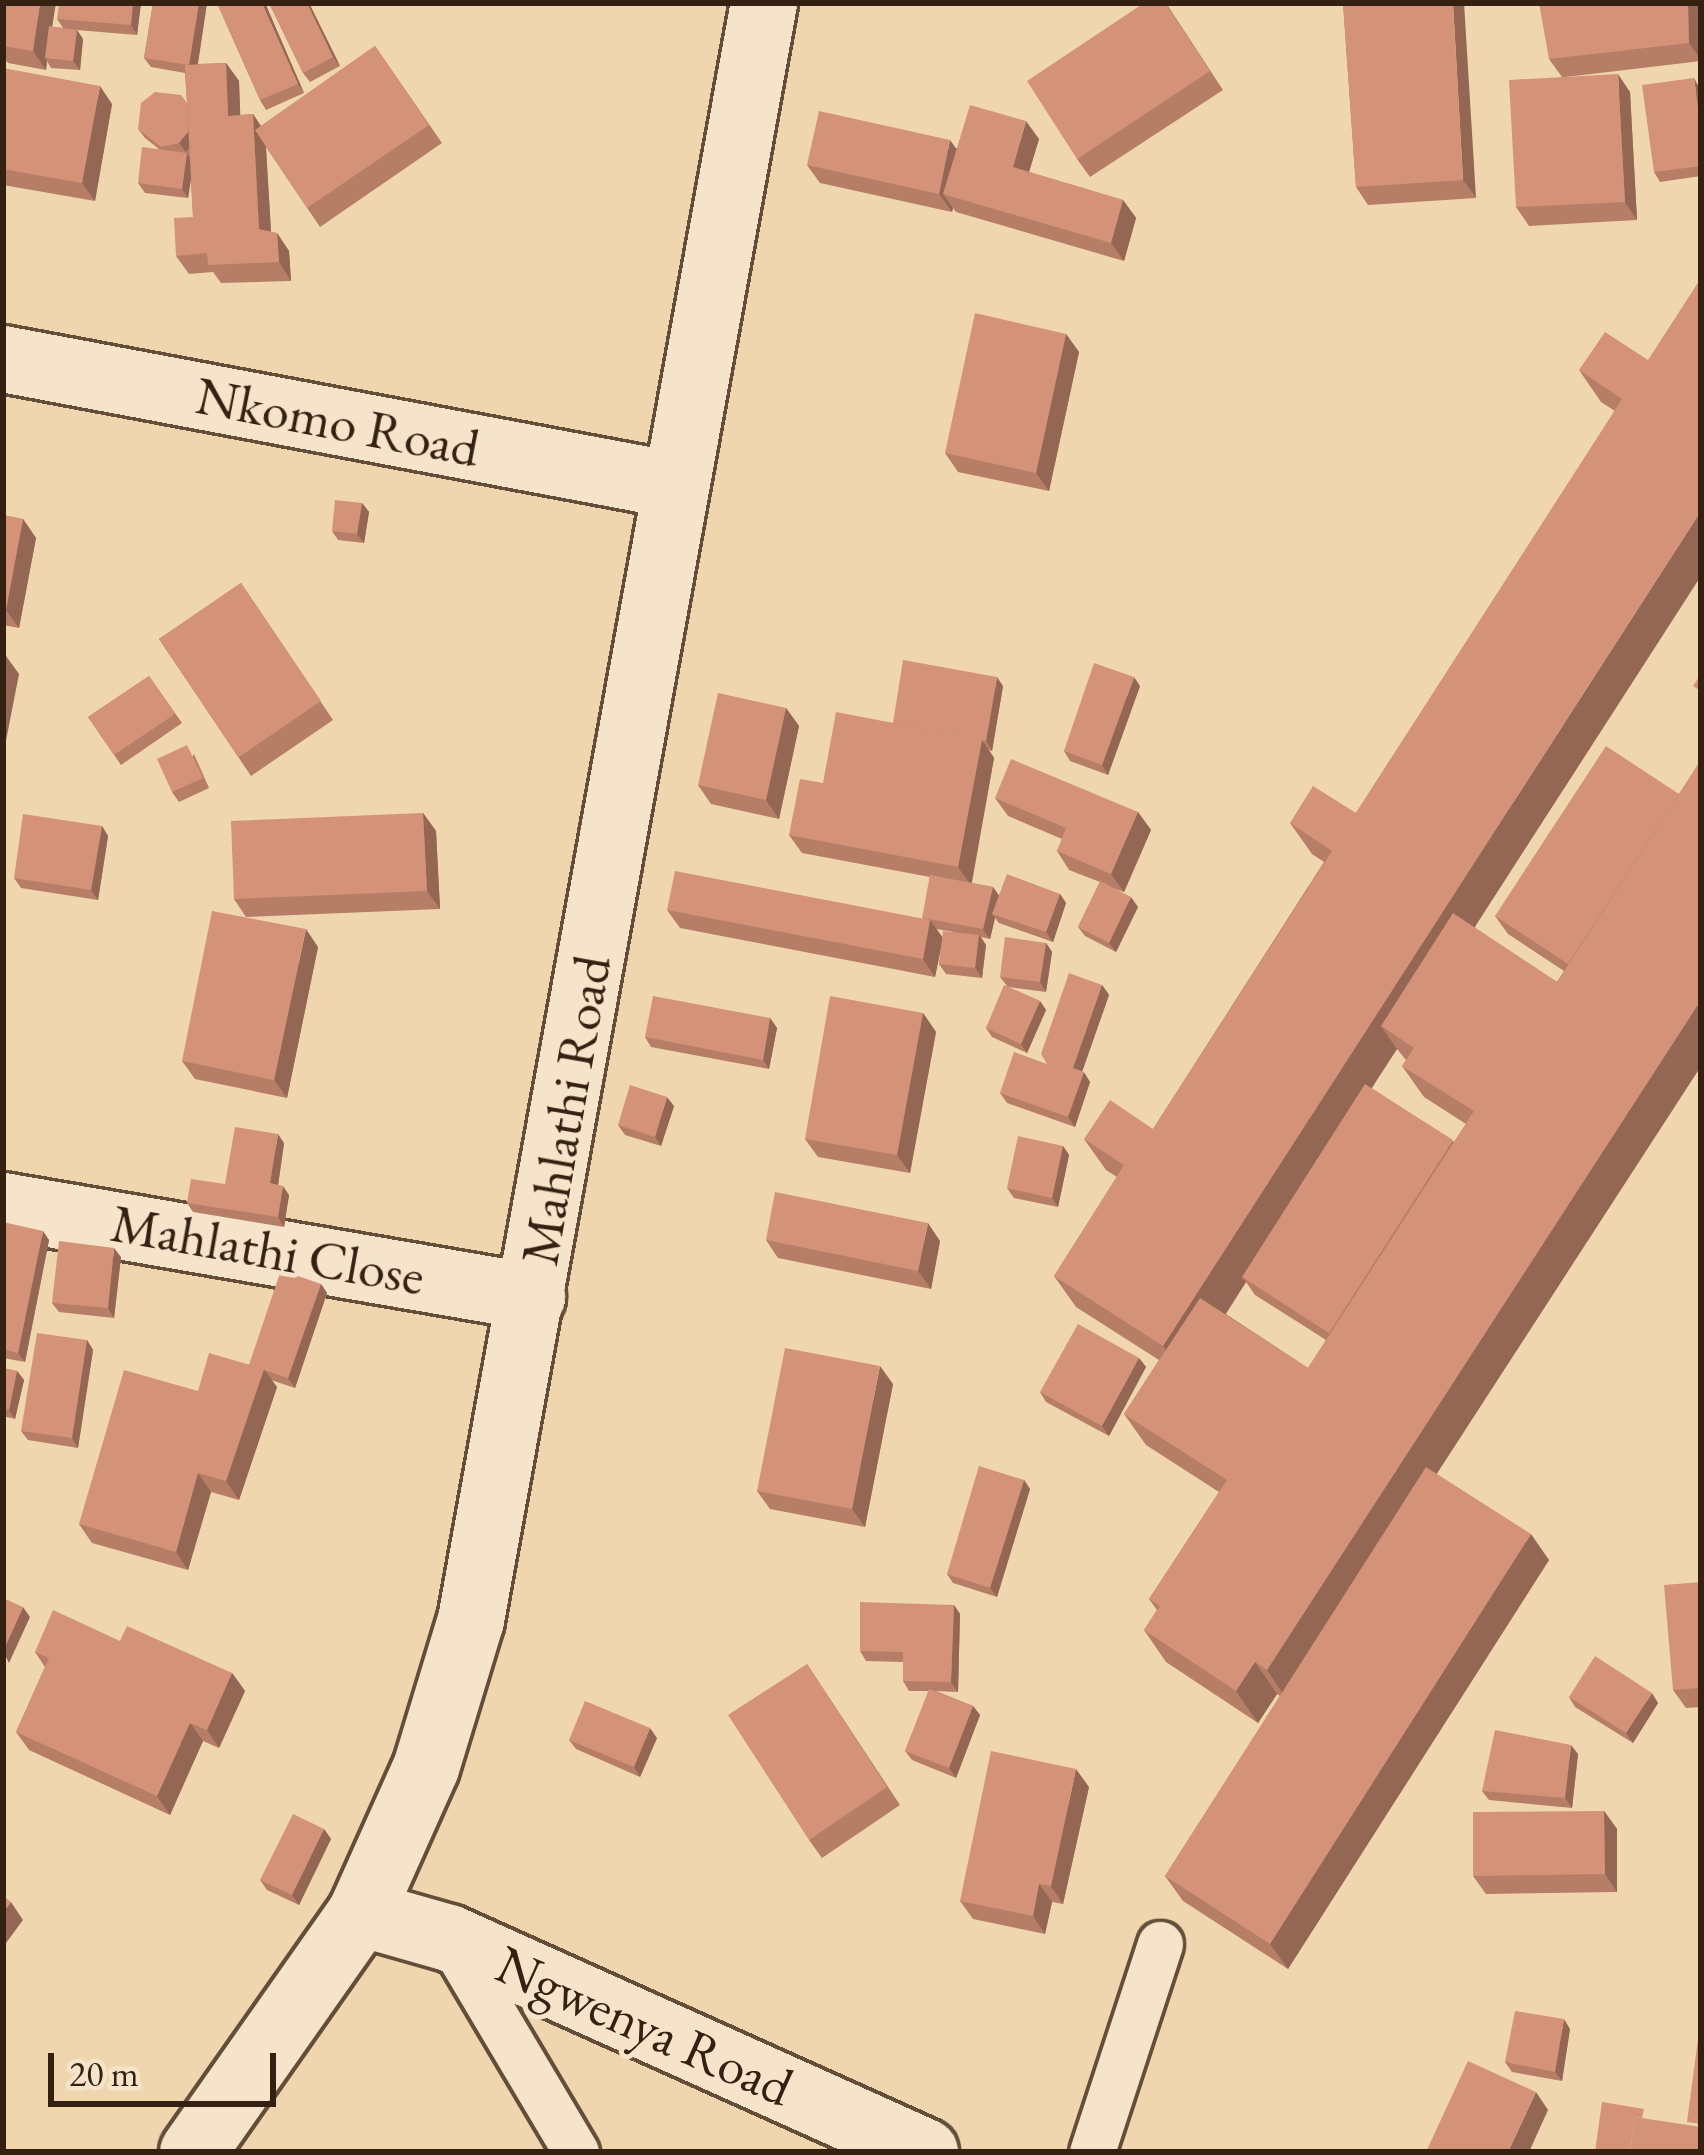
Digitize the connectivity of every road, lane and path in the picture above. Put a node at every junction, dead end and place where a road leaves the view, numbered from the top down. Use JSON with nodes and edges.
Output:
{"nodes":[{"id":1,"x":764,"y":3,"type":"edge"},
{"id":2,"x":3,"y":359,"type":"edge"},
{"id":3,"x":673,"y":485,"type":"junction"},
{"id":4,"x":3,"y":1206,"type":"edge"},
{"id":5,"x":532,"y":1297,"type":"junction"},
{"id":6,"x":361,"y":1913,"type":"junction"},
{"id":7,"x":449,"y":1938,"type":"junction"},
{"id":8,"x":1160,"y":1944,"type":"dead end"},
{"id":9,"x":193,"y":2152,"type":"edge"},
{"id":10,"x":576,"y":2152,"type":"edge"},
{"id":11,"x":925,"y":2152,"type":"edge"},
{"id":12,"x":1091,"y":2152,"type":"edge"}],
"edges":[{"from":1,"to":3,"type":"street","name":"Mahlathi Road"},
{"from":2,"to":3,"type":"street","name":"Nkomo Road"},
{"from":3,"to":5,"type":"street","name":"Mahlathi Road"},
{"from":4,"to":5,"type":"street","name":"Mahlathi Close"},
{"from":5,"to":6,"type":"street","name":"Mahlathi Road"},
{"from":6,"to":7,"type":"street","name":"Ngwenya Road"},
{"from":6,"to":9,"type":"street","name":"Mahlathi Road"},
{"from":7,"to":10,"type":"lane"},
{"from":7,"to":11,"type":"street","name":"Ngwenya Road"},
{"from":8,"to":12,"type":"lane"}]}
